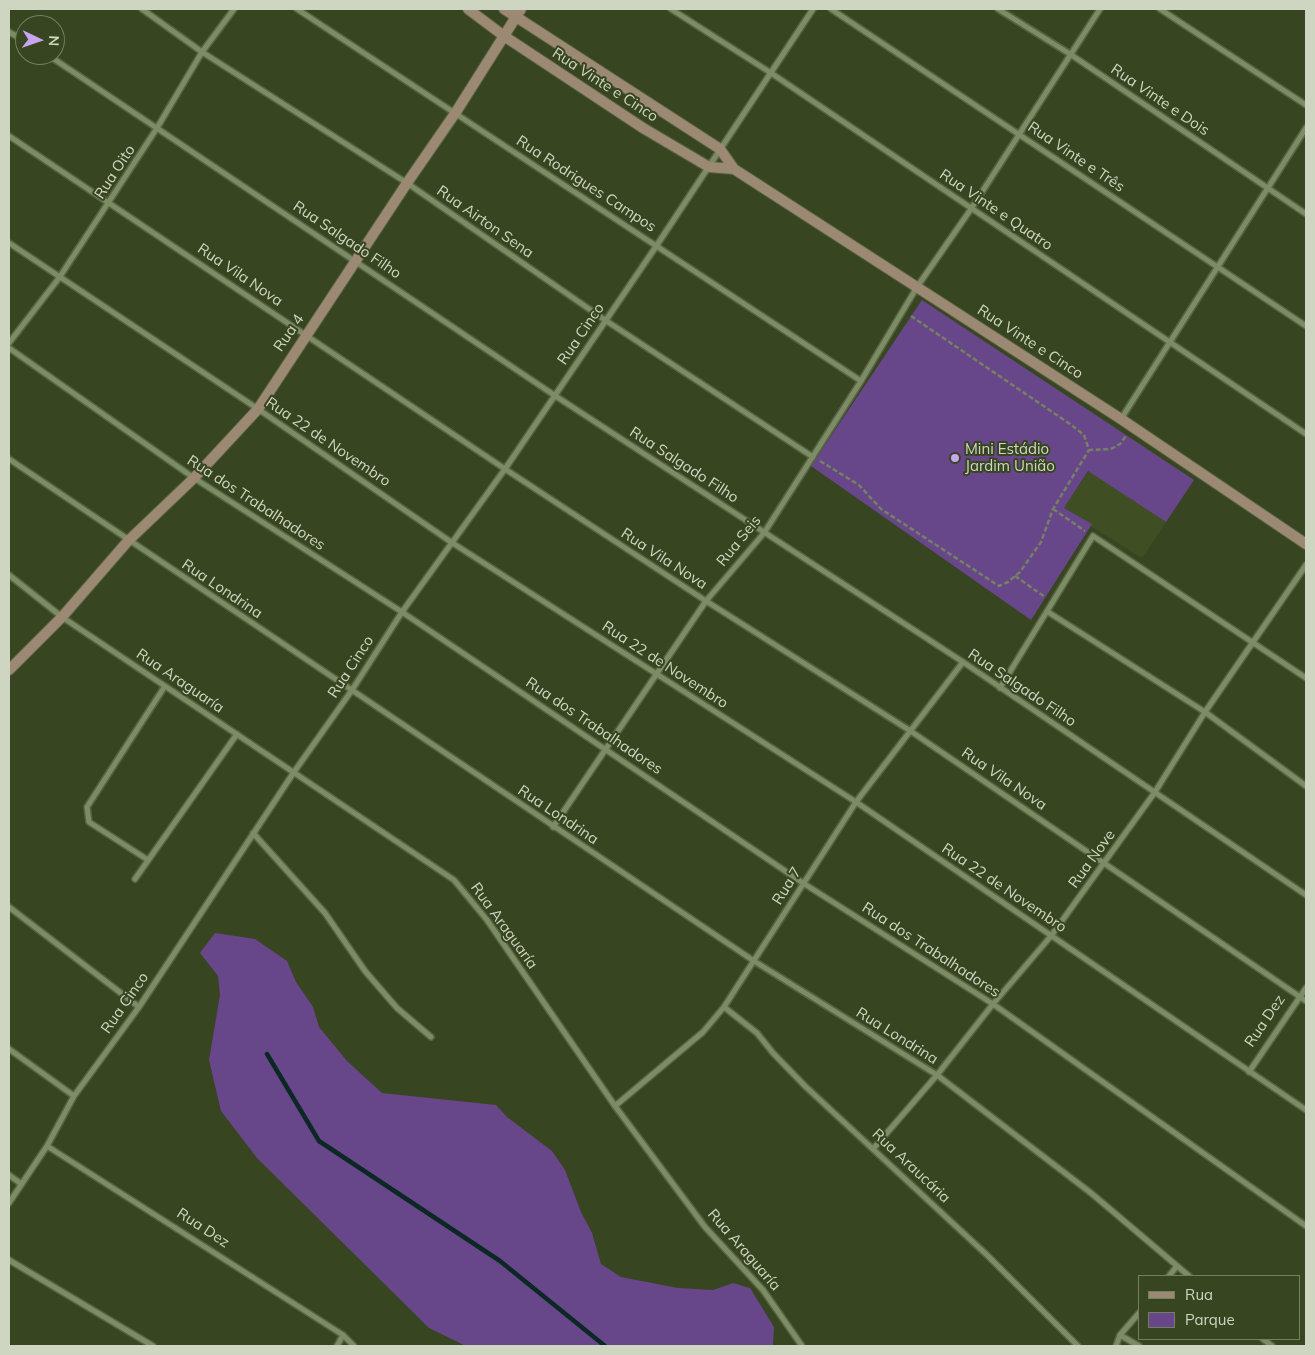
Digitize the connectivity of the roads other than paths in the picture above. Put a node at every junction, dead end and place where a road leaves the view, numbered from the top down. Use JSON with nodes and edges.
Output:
{"nodes":[{"id":1,"x":142,"y":9,"type":"edge"},
{"id":2,"x":234,"y":9,"type":"edge"},
{"id":3,"x":297,"y":9,"type":"edge"},
{"id":4,"x":468,"y":9,"type":"edge"},
{"id":5,"x":504,"y":9,"type":"edge"},
{"id":6,"x":671,"y":9,"type":"edge"},
{"id":7,"x":813,"y":9,"type":"edge"},
{"id":8,"x":831,"y":9,"type":"edge"},
{"id":9,"x":998,"y":9,"type":"edge"},
{"id":10,"x":1100,"y":9,"type":"edge"},
{"id":11,"x":1160,"y":9,"type":"edge"},
{"id":12,"x":518,"y":13,"type":"edge"},
{"id":13,"x":504,"y":36,"type":"junction"},
{"id":14,"x":202,"y":52,"type":"junction"},
{"id":15,"x":1070,"y":54,"type":"junction"},
{"id":16,"x":63,"y":65,"type":"edge"},
{"id":17,"x":771,"y":73,"type":"junction"},
{"id":18,"x":1306,"y":105,"type":"edge"},
{"id":19,"x":456,"y":112,"type":"junction"},
{"id":20,"x":157,"y":128,"type":"junction"},
{"id":21,"x":1306,"y":128,"type":"edge"},
{"id":22,"x":1019,"y":134,"type":"junction"},
{"id":23,"x":9,"y":136,"type":"edge"},
{"id":24,"x":720,"y":149,"type":"junction"},
{"id":25,"x":709,"y":166,"type":"junction"},
{"id":26,"x":734,"y":169,"type":"junction"},
{"id":27,"x":406,"y":183,"type":"junction"},
{"id":28,"x":1268,"y":189,"type":"junction"},
{"id":29,"x":110,"y":202,"type":"junction"},
{"id":30,"x":971,"y":209,"type":"junction"},
{"id":31,"x":1306,"y":214,"type":"edge"},
{"id":32,"x":9,"y":244,"type":"edge"},
{"id":33,"x":657,"y":245,"type":"junction"},
{"id":34,"x":356,"y":262,"type":"junction"},
{"id":35,"x":1218,"y":267,"type":"junction"},
{"id":36,"x":59,"y":278,"type":"junction"},
{"id":37,"x":917,"y":287,"type":"junction"},
{"id":38,"x":605,"y":320,"type":"junction"},
{"id":39,"x":1306,"y":326,"type":"edge"},
{"id":40,"x":306,"y":335,"type":"junction"},
{"id":41,"x":1169,"y":342,"type":"junction"},
{"id":42,"x":9,"y":343,"type":"edge"},
{"id":43,"x":9,"y":348,"type":"edge"},
{"id":44,"x":861,"y":381,"type":"junction"},
{"id":45,"x":554,"y":395,"type":"junction"},
{"id":46,"x":258,"y":409,"type":"junction"},
{"id":47,"x":1121,"y":419,"type":"junction"},
{"id":48,"x":1306,"y":434,"type":"edge"},
{"id":49,"x":813,"y":457,"type":"junction"},
{"id":50,"x":9,"y":459,"type":"edge"},
{"id":51,"x":505,"y":469,"type":"junction"},
{"id":52,"x":194,"y":478,"type":"junction"},
{"id":53,"x":764,"y":533,"type":"junction"},
{"id":54,"x":128,"y":541,"type":"junction"},
{"id":55,"x":451,"y":542,"type":"junction"},
{"id":56,"x":1306,"y":544,"type":"edge"},
{"id":57,"x":1306,"y":565,"type":"edge"},
{"id":58,"x":9,"y":575,"type":"edge"},
{"id":59,"x":706,"y":601,"type":"junction"},
{"id":60,"x":402,"y":612,"type":"junction"},
{"id":61,"x":1048,"y":612,"type":"junction"},
{"id":62,"x":62,"y":617,"type":"junction"},
{"id":63,"x":1252,"y":642,"type":"junction"},
{"id":64,"x":962,"y":662,"type":"junction"},
{"id":65,"x":9,"y":670,"type":"edge"},
{"id":66,"x":658,"y":674,"type":"junction"},
{"id":67,"x":1306,"y":678,"type":"edge"},
{"id":68,"x":165,"y":686,"type":"junction"},
{"id":69,"x":1000,"y":688,"type":"junction"},
{"id":70,"x":352,"y":690,"type":"junction"},
{"id":71,"x":1205,"y":712,"type":"junction"},
{"id":72,"x":909,"y":730,"type":"junction"},
{"id":73,"x":237,"y":734,"type":"junction"},
{"id":74,"x":605,"y":748,"type":"junction"},
{"id":75,"x":294,"y":772,"type":"junction"},
{"id":76,"x":1306,"y":786,"type":"edge"},
{"id":77,"x":1155,"y":792,"type":"junction"},
{"id":78,"x":856,"y":802,"type":"junction"},
{"id":79,"x":553,"y":827,"type":"junction"},
{"id":80,"x":253,"y":833,"type":"junction"},
{"id":81,"x":148,"y":860,"type":"junction"},
{"id":82,"x":1104,"y":863,"type":"junction"},
{"id":83,"x":135,"y":879,"type":"dead end"},
{"id":84,"x":803,"y":883,"type":"junction"},
{"id":85,"x":1306,"y":894,"type":"edge"},
{"id":86,"x":9,"y":907,"type":"edge"},
{"id":87,"x":1052,"y":936,"type":"junction"},
{"id":88,"x":754,"y":961,"type":"junction"},
{"id":89,"x":1306,"y":988,"type":"edge"},
{"id":90,"x":1300,"y":997,"type":"junction"},
{"id":91,"x":1306,"y":1001,"type":"edge"},
{"id":92,"x":993,"y":1004,"type":"junction"},
{"id":93,"x":139,"y":1007,"type":"junction"},
{"id":94,"x":724,"y":1007,"type":"junction"},
{"id":95,"x":431,"y":1037,"type":"dead end"},
{"id":96,"x":9,"y":1049,"type":"edge"},
{"id":97,"x":1249,"y":1072,"type":"junction"},
{"id":98,"x":937,"y":1076,"type":"junction"},
{"id":99,"x":74,"y":1096,"type":"junction"},
{"id":100,"x":615,"y":1106,"type":"junction"},
{"id":101,"x":1306,"y":1110,"type":"edge"},
{"id":102,"x":47,"y":1146,"type":"junction"},
{"id":103,"x":873,"y":1149,"type":"junction"},
{"id":104,"x":9,"y":1175,"type":"edge"},
{"id":105,"x":20,"y":1183,"type":"junction"},
{"id":106,"x":9,"y":1203,"type":"edge"},
{"id":107,"x":1306,"y":1226,"type":"edge"},
{"id":108,"x":9,"y":1260,"type":"edge"},
{"id":109,"x":1177,"y":1266,"type":"junction"},
{"id":110,"x":1170,"y":1275,"type":"edge"},
{"id":111,"x":1188,"y":1275,"type":"edge"},
{"id":112,"x":1138,"y":1314,"type":"edge"},
{"id":113,"x":343,"y":1335,"type":"junction"},
{"id":114,"x":1120,"y":1335,"type":"junction"},
{"id":115,"x":153,"y":1346,"type":"edge"},
{"id":116,"x":337,"y":1346,"type":"edge"},
{"id":117,"x":354,"y":1346,"type":"edge"},
{"id":118,"x":802,"y":1346,"type":"edge"},
{"id":119,"x":1078,"y":1346,"type":"edge"},
{"id":120,"x":1116,"y":1346,"type":"edge"},
{"id":121,"x":1139,"y":1346,"type":"edge"}],
"edges":[{"from":1,"to":14,"type":"street","name":"Rua Airton Sena"},
{"from":2,"to":14,"type":"street","name":"Rua Oito"},
{"from":3,"to":19,"type":"street","name":"Rua Rodrigues Campos"},
{"from":4,"to":13,"type":"street","name":"Rua Vinte e Cinco"},
{"from":5,"to":12,"type":"street","name":"Rua Vinte e Cinco"},
{"from":6,"to":17,"type":"street","name":"Rua Vinte e Quatro"},
{"from":7,"to":17,"type":"street","name":"Rua Cinco"},
{"from":8,"to":22,"type":"street","name":"Rua Vinte e Três"},
{"from":9,"to":15,"type":"street","name":"Rua Vinte e Dois"},
{"from":10,"to":15,"type":"street","name":"Rua Seis"},
{"from":11,"to":18,"type":"street"},
{"from":12,"to":13,"type":"street"},
{"from":12,"to":24,"type":"street","name":"Rua Vinte e Cinco"},
{"from":13,"to":19,"type":"street","name":"Rua 4"},
{"from":13,"to":25,"type":"street","name":"Rua Vinte e Cinco"},
{"from":14,"to":20,"type":"street","name":"Rua Oito"},
{"from":14,"to":27,"type":"street","name":"Rua Airton Sena"},
{"from":15,"to":22,"type":"street","name":"Rua Seis"},
{"from":15,"to":28,"type":"street","name":"Rua Vinte e Dois"},
{"from":16,"to":20,"type":"street","name":"Rua Salgado Filho"},
{"from":17,"to":24,"type":"street","name":"Rua Cinco"},
{"from":17,"to":30,"type":"street","name":"Rua Vinte e Quatro"},
{"from":19,"to":27,"type":"street","name":"Rua 4"},
{"from":19,"to":33,"type":"street","name":"Rua Rodrigues Campos"},
{"from":20,"to":29,"type":"street","name":"Rua Oito"},
{"from":20,"to":34,"type":"street","name":"Rua Salgado Filho"},
{"from":21,"to":28,"type":"street"},
{"from":22,"to":30,"type":"street","name":"Rua Seis"},
{"from":22,"to":35,"type":"street","name":"Rua Vinte e Três"},
{"from":23,"to":29,"type":"street","name":"Rua Vila Nova"},
{"from":24,"to":25,"type":"street","name":"Rua Cinco"},
{"from":24,"to":26,"type":"street","name":"Rua Vinte e Cinco"},
{"from":25,"to":26,"type":"street","name":"Rua Vinte e Cinco"},
{"from":25,"to":33,"type":"street","name":"Rua Cinco"},
{"from":26,"to":37,"type":"street","name":"Rua Vinte e Cinco"},
{"from":27,"to":34,"type":"street","name":"Rua 4"},
{"from":27,"to":38,"type":"street","name":"Rua Airton Sena"},
{"from":28,"to":31,"type":"street","name":"Rua Vinte e Dois"},
{"from":28,"to":35,"type":"street"},
{"from":29,"to":36,"type":"street","name":"Rua Oito"},
{"from":29,"to":40,"type":"street","name":"Rua Vila Nova"},
{"from":30,"to":37,"type":"street","name":"Rua Seis"},
{"from":30,"to":41,"type":"street","name":"Rua Vinte e Quatro"},
{"from":32,"to":36,"type":"street","name":"Rua 22 de Novembro"},
{"from":33,"to":38,"type":"street","name":"Rua Cinco"},
{"from":33,"to":44,"type":"street","name":"Rua Rodrigues Campos"},
{"from":34,"to":40,"type":"street","name":"Rua 4"},
{"from":34,"to":45,"type":"street","name":"Rua Salgado Filho"},
{"from":35,"to":39,"type":"street","name":"Rua Vinte e Três"},
{"from":35,"to":41,"type":"street"},
{"from":36,"to":42,"type":"street","name":"Rua Oito"},
{"from":36,"to":46,"type":"street","name":"Rua 22 de Novembro"},
{"from":37,"to":44,"type":"street","name":"Rua Seis"},
{"from":37,"to":47,"type":"street","name":"Rua Vinte e Cinco"},
{"from":38,"to":45,"type":"street","name":"Rua Cinco"},
{"from":38,"to":49,"type":"street","name":"Rua Airton Sena"},
{"from":40,"to":46,"type":"street","name":"Rua 4"},
{"from":40,"to":51,"type":"street","name":"Rua Vila Nova"},
{"from":41,"to":47,"type":"street"},
{"from":41,"to":48,"type":"street","name":"Rua Vinte e Quatro"},
{"from":43,"to":52,"type":"street","name":"Rua dos Trabalhadores"},
{"from":44,"to":49,"type":"street","name":"Rua Seis"},
{"from":45,"to":51,"type":"street","name":"Rua Cinco"},
{"from":45,"to":53,"type":"street","name":"Rua Salgado Filho"},
{"from":46,"to":52,"type":"street","name":"Rua 4"},
{"from":46,"to":55,"type":"street","name":"Rua 22 de Novembro"},
{"from":47,"to":56,"type":"street","name":"Rua Vinte e Cinco"},
{"from":49,"to":53,"type":"street","name":"Rua Seis"},
{"from":50,"to":54,"type":"street","name":"Rua Londrina"},
{"from":51,"to":55,"type":"street","name":"Rua Cinco"},
{"from":51,"to":59,"type":"street","name":"Rua Vila Nova"},
{"from":52,"to":54,"type":"street","name":"Rua 4"},
{"from":52,"to":60,"type":"street","name":"Rua dos Trabalhadores"},
{"from":53,"to":59,"type":"street","name":"Rua Seis"},
{"from":53,"to":64,"type":"street","name":"Rua Salgado Filho"},
{"from":54,"to":62,"type":"street","name":"Rua 4"},
{"from":54,"to":70,"type":"street","name":"Rua Londrina"},
{"from":55,"to":60,"type":"street","name":"Rua Cinco"},
{"from":55,"to":66,"type":"street","name":"Rua 22 de Novembro"},
{"from":57,"to":63,"type":"street","name":"Rua Nove"},
{"from":58,"to":62,"type":"street","name":"Rua Araguaría"},
{"from":59,"to":66,"type":"street","name":"Rua Seis"},
{"from":59,"to":72,"type":"street","name":"Rua Vila Nova"},
{"from":60,"to":70,"type":"street","name":"Rua Cinco"},
{"from":60,"to":74,"type":"street","name":"Rua dos Trabalhadores"},
{"from":61,"to":63,"type":"street"},
{"from":61,"to":69,"type":"street"},
{"from":61,"to":71,"type":"street"},
{"from":62,"to":65,"type":"street","name":"Rua 4"},
{"from":62,"to":68,"type":"street","name":"Rua Araguaría"},
{"from":63,"to":67,"type":"street"},
{"from":63,"to":71,"type":"street","name":"Rua Nove"},
{"from":64,"to":69,"type":"street","name":"Rua Salgado Filho"},
{"from":64,"to":72,"type":"street","name":"Rua 7"},
{"from":66,"to":74,"type":"street","name":"Rua Seis"},
{"from":66,"to":78,"type":"street","name":"Rua 22 de Novembro"},
{"from":68,"to":73,"type":"street","name":"Rua Araguaría"},
{"from":68,"to":81,"type":"street"},
{"from":69,"to":77,"type":"street","name":"Rua Salgado Filho"},
{"from":70,"to":75,"type":"street","name":"Rua Cinco"},
{"from":70,"to":79,"type":"street","name":"Rua Londrina"},
{"from":71,"to":76,"type":"street"},
{"from":71,"to":77,"type":"street","name":"Rua Nove"},
{"from":72,"to":78,"type":"street","name":"Rua 7"},
{"from":72,"to":82,"type":"street","name":"Rua Vila Nova"},
{"from":73,"to":75,"type":"street","name":"Rua Araguaría"},
{"from":73,"to":81,"type":"street"},
{"from":74,"to":79,"type":"street","name":"Rua Seis"},
{"from":74,"to":84,"type":"street","name":"Rua dos Trabalhadores"},
{"from":75,"to":80,"type":"street","name":"Rua Cinco"},
{"from":75,"to":100,"type":"street","name":"Rua Araguaría"},
{"from":77,"to":82,"type":"street","name":"Rua Nove"},
{"from":77,"to":85,"type":"street","name":"Rua Salgado Filho"},
{"from":78,"to":84,"type":"street","name":"Rua 7"},
{"from":78,"to":87,"type":"street","name":"Rua 22 de Novembro"},
{"from":79,"to":88,"type":"street","name":"Rua Londrina"},
{"from":80,"to":93,"type":"street","name":"Rua Cinco"},
{"from":80,"to":95,"type":"street"},
{"from":81,"to":83,"type":"street"},
{"from":82,"to":87,"type":"street","name":"Rua Nove"},
{"from":82,"to":90,"type":"street","name":"Rua Vila Nova"},
{"from":84,"to":88,"type":"street","name":"Rua 7"},
{"from":84,"to":92,"type":"street","name":"Rua dos Trabalhadores"},
{"from":86,"to":93,"type":"street"},
{"from":87,"to":92,"type":"street","name":"Rua Nove"},
{"from":87,"to":97,"type":"street","name":"Rua 22 de Novembro"},
{"from":88,"to":94,"type":"street","name":"Rua 7"},
{"from":88,"to":98,"type":"street","name":"Rua Londrina"},
{"from":89,"to":90,"type":"street","name":"Rua Dez"},
{"from":90,"to":91,"type":"street","name":"Rua Vila Nova"},
{"from":90,"to":97,"type":"street","name":"Rua Dez"},
{"from":92,"to":98,"type":"street","name":"Rua Nove"},
{"from":92,"to":107,"type":"street","name":"Rua dos Trabalhadores"},
{"from":93,"to":99,"type":"street","name":"Rua Cinco"},
{"from":94,"to":100,"type":"street","name":"Rua 7"},
{"from":94,"to":103,"type":"street","name":"Rua Araucária"},
{"from":96,"to":99,"type":"street"},
{"from":97,"to":101,"type":"street","name":"Rua 22 de Novembro"},
{"from":98,"to":103,"type":"street","name":"Rua Nove"},
{"from":98,"to":109,"type":"street","name":"Rua Londrina"},
{"from":99,"to":102,"type":"street","name":"Rua Cinco"},
{"from":100,"to":118,"type":"street","name":"Rua Araguaría"},
{"from":102,"to":105,"type":"street","name":"Rua Cinco"},
{"from":102,"to":113,"type":"street","name":"Rua Dez"},
{"from":103,"to":119,"type":"street","name":"Rua Araucária"},
{"from":104,"to":105,"type":"street"},
{"from":105,"to":106,"type":"street","name":"Rua Cinco"},
{"from":108,"to":115,"type":"street"},
{"from":109,"to":110,"type":"street"},
{"from":109,"to":111,"type":"street","name":"Rua Londrina"},
{"from":112,"to":114,"type":"street"},
{"from":113,"to":116,"type":"street"},
{"from":113,"to":117,"type":"street","name":"Rua Dez"},
{"from":114,"to":120,"type":"street"},
{"from":114,"to":121,"type":"street"}]}
